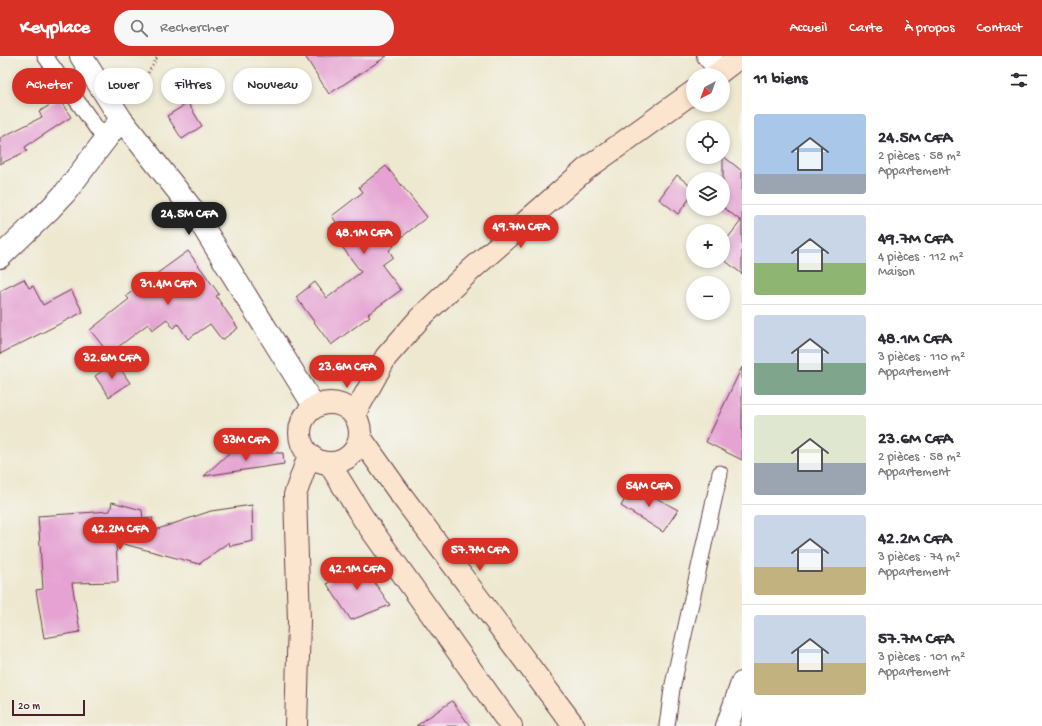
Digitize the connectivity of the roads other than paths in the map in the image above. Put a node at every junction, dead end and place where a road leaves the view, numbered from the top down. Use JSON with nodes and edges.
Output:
{"nodes":[{"id":1,"x":45,"y":56,"type":"edge"},
{"id":2,"x":81,"y":56,"type":"edge"},
{"id":3,"x":741,"y":56,"type":"edge"},
{"id":4,"x":715,"y":67,"type":"edge"},
{"id":5,"x":686,"y":97,"type":"edge"},
{"id":6,"x":121,"y":119,"type":"junction"},
{"id":7,"x":105,"y":140,"type":"junction"},
{"id":8,"x":0,"y":257,"type":"edge"},
{"id":9,"x":314,"y":406,"type":"junction"},
{"id":10,"x":354,"y":415,"type":"junction"},
{"id":11,"x":360,"y":437,"type":"junction"},
{"id":12,"x":309,"y":455,"type":"junction"},
{"id":13,"x":329,"y":463,"type":"junction"},
{"id":14,"x":720,"y":473,"type":"dead end"},
{"id":15,"x":742,"y":683,"type":"edge"},
{"id":16,"x":296,"y":726,"type":"edge"},
{"id":17,"x":512,"y":726,"type":"edge"},
{"id":18,"x":574,"y":726,"type":"edge"},
{"id":19,"x":667,"y":726,"type":"edge"},
{"id":20,"x":727,"y":726,"type":"edge"}],
"edges":[{"from":1,"to":7,"type":"lane"},
{"from":2,"to":6,"type":"street"},
{"from":3,"to":4,"type":"street"},
{"from":5,"to":10,"type":"street"},
{"from":6,"to":7,"type":"street"},
{"from":6,"to":9,"type":"street"},
{"from":7,"to":8,"type":"street"},
{"from":9,"to":10,"type":"street"},
{"from":9,"to":12,"type":"street"},
{"from":10,"to":11,"type":"street"},
{"from":11,"to":13,"type":"street"},
{"from":11,"to":18,"type":"street"},
{"from":12,"to":13,"type":"street"},
{"from":12,"to":16,"type":"street"},
{"from":13,"to":17,"type":"street"},
{"from":14,"to":19,"type":"lane"},
{"from":15,"to":20,"type":"street"}]}
